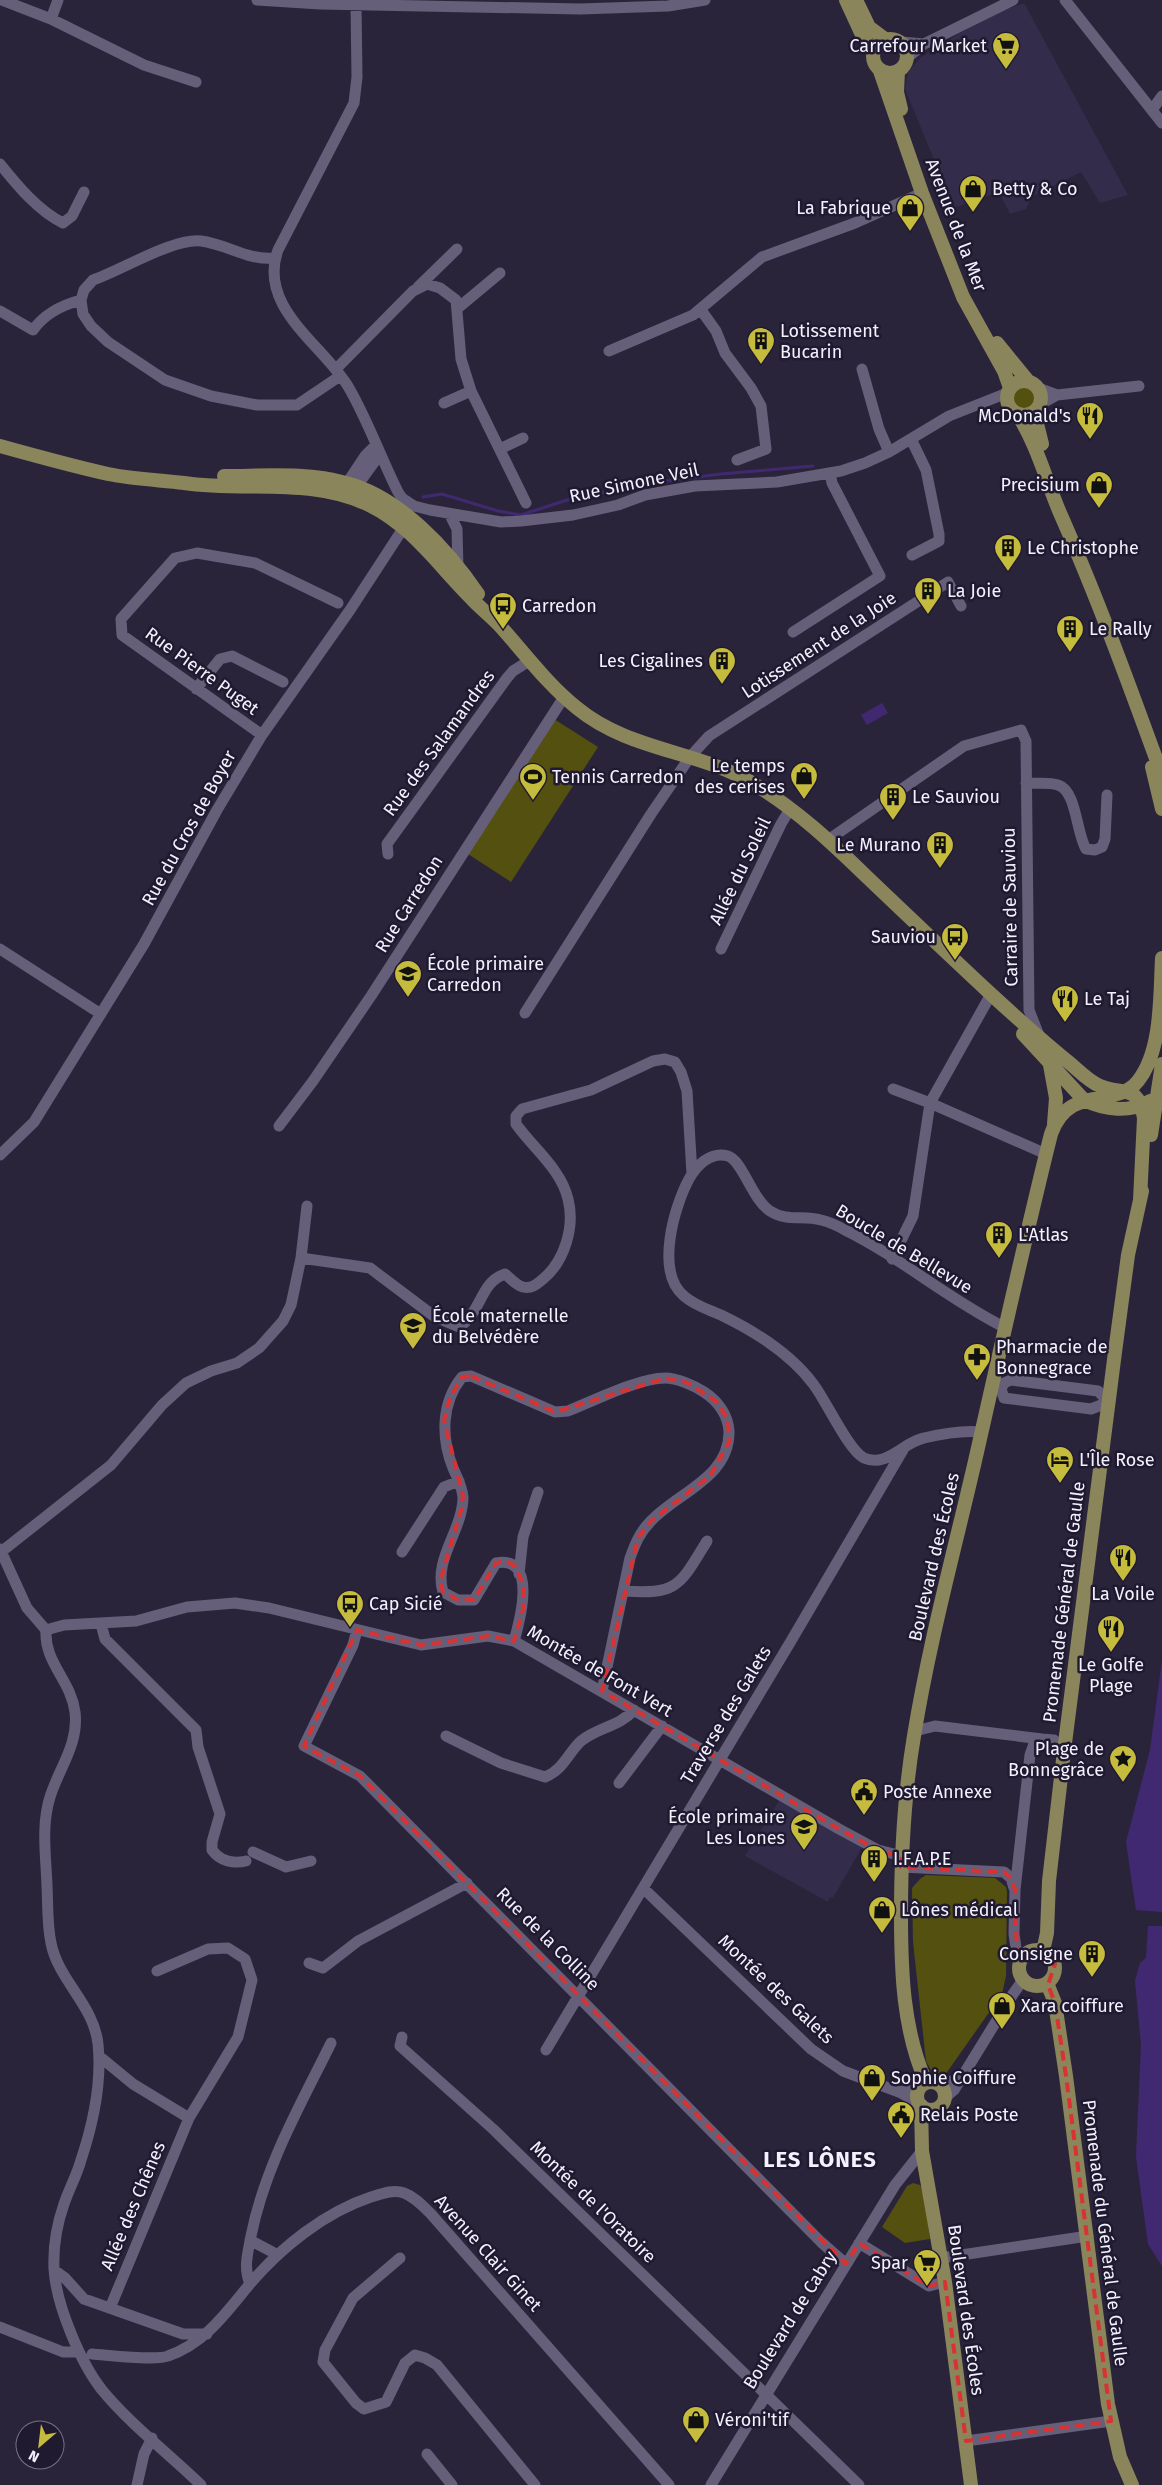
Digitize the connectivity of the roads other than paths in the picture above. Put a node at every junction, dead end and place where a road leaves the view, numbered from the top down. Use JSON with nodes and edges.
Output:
{"nodes":[{"id":1,"x":2,"y":0,"type":"edge"},
{"id":2,"x":58,"y":0,"type":"edge"},
{"id":3,"x":257,"y":0,"type":"edge"},
{"id":4,"x":704,"y":0,"type":"edge"},
{"id":5,"x":846,"y":0,"type":"edge"},
{"id":6,"x":856,"y":0,"type":"edge"},
{"id":7,"x":1013,"y":0,"type":"edge"},
{"id":8,"x":1066,"y":0,"type":"edge"},
{"id":9,"x":356,"y":5,"type":"junction"},
{"id":10,"x":50,"y":20,"type":"junction"},
{"id":11,"x":885,"y":39,"type":"junction"},
{"id":12,"x":901,"y":42,"type":"junction"},
{"id":13,"x":924,"y":44,"type":"junction"},
{"id":14,"x":873,"y":51,"type":"junction"},
{"id":15,"x":907,"y":58,"type":"junction"},
{"id":16,"x":880,"y":71,"type":"junction"},
{"id":17,"x":898,"y":71,"type":"junction"},
{"id":18,"x":196,"y":82,"type":"dead end"},
{"id":19,"x":1162,"y":96,"type":"edge"},
{"id":20,"x":1152,"y":110,"type":"junction"},
{"id":21,"x":1162,"y":123,"type":"edge"},
{"id":22,"x":0,"y":164,"type":"edge"},
{"id":23,"x":84,"y":192,"type":"dead end"},
{"id":24,"x":922,"y":193,"type":"junction"},
{"id":25,"x":457,"y":249,"type":"dead end"},
{"id":26,"x":275,"y":258,"type":"junction"},
{"id":27,"x":500,"y":273,"type":"dead end"},
{"id":28,"x":413,"y":292,"type":"junction"},
{"id":29,"x":81,"y":300,"type":"junction"},
{"id":30,"x":458,"y":308,"type":"junction"},
{"id":31,"x":701,"y":310,"type":"junction"},
{"id":32,"x":0,"y":311,"type":"edge"},
{"id":33,"x":609,"y":351,"type":"dead end"},
{"id":34,"x":862,"y":369,"type":"dead end"},
{"id":35,"x":338,"y":372,"type":"junction"},
{"id":36,"x":1033,"y":384,"type":"junction"},
{"id":37,"x":1139,"y":386,"type":"dead end"},
{"id":38,"x":1008,"y":390,"type":"junction"},
{"id":39,"x":471,"y":391,"type":"junction"},
{"id":40,"x":1057,"y":394,"type":"junction"},
{"id":41,"x":444,"y":403,"type":"dead end"},
{"id":42,"x":1038,"y":408,"type":"junction"},
{"id":43,"x":1018,"y":415,"type":"junction"},
{"id":44,"x":523,"y":438,"type":"dead end"},
{"id":45,"x":911,"y":439,"type":"junction"},
{"id":46,"x":0,"y":446,"type":"edge"},
{"id":47,"x":500,"y":449,"type":"junction"},
{"id":48,"x":378,"y":450,"type":"junction"},
{"id":49,"x":889,"y":452,"type":"junction"},
{"id":50,"x":737,"y":460,"type":"dead end"},
{"id":51,"x":830,"y":473,"type":"junction"},
{"id":52,"x":166,"y":480,"type":"junction"},
{"id":53,"x":351,"y":486,"type":"junction"},
{"id":54,"x":332,"y":492,"type":"junction"},
{"id":55,"x":526,"y":503,"type":"dead end"},
{"id":56,"x":368,"y":504,"type":"junction"},
{"id":57,"x":450,"y":515,"type":"junction"},
{"id":58,"x":407,"y":522,"type":"junction"},
{"id":59,"x":1078,"y":548,"type":"junction"},
{"id":60,"x":912,"y":554,"type":"dead end"},
{"id":61,"x":458,"y":569,"type":"junction"},
{"id":62,"x":338,"y":603,"type":"dead end"},
{"id":63,"x":960,"y":606,"type":"dead end"},
{"id":64,"x":498,"y":623,"type":"junction"},
{"id":65,"x":793,"y":632,"type":"dead end"},
{"id":66,"x":526,"y":656,"type":"junction"},
{"id":67,"x":282,"y":682,"type":"dead end"},
{"id":68,"x":196,"y":689,"type":"junction"},
{"id":69,"x":564,"y":697,"type":"junction"},
{"id":70,"x":1138,"y":708,"type":"junction"},
{"id":71,"x":262,"y":735,"type":"junction"},
{"id":72,"x":690,"y":757,"type":"junction"},
{"id":73,"x":1162,"y":775,"type":"edge"},
{"id":74,"x":1026,"y":783,"type":"junction"},
{"id":75,"x":1107,"y":795,"type":"dead end"},
{"id":76,"x":790,"y":808,"type":"junction"},
{"id":77,"x":1162,"y":809,"type":"edge"},
{"id":78,"x":828,"y":840,"type":"junction"},
{"id":79,"x":388,"y":854,"type":"dead end"},
{"id":80,"x":0,"y":949,"type":"edge"},
{"id":81,"x":722,"y":949,"type":"dead end"},
{"id":82,"x":1162,"y":958,"type":"edge"},
{"id":83,"x":977,"y":981,"type":"junction"},
{"id":84,"x":990,"y":996,"type":"junction"},
{"id":85,"x":1029,"y":1010,"type":"junction"},
{"id":86,"x":525,"y":1013,"type":"dead end"},
{"id":87,"x":101,"y":1014,"type":"junction"},
{"id":88,"x":1013,"y":1015,"type":"junction"},
{"id":89,"x":1040,"y":1040,"type":"junction"},
{"id":90,"x":1050,"y":1064,"type":"junction"},
{"id":91,"x":1162,"y":1064,"type":"edge"},
{"id":92,"x":893,"y":1089,"type":"dead end"},
{"id":93,"x":1125,"y":1090,"type":"junction"},
{"id":94,"x":1157,"y":1097,"type":"junction"},
{"id":95,"x":1084,"y":1100,"type":"junction"},
{"id":96,"x":930,"y":1102,"type":"junction"},
{"id":97,"x":1142,"y":1106,"type":"junction"},
{"id":98,"x":1054,"y":1124,"type":"junction"},
{"id":99,"x":279,"y":1126,"type":"dead end"},
{"id":100,"x":1046,"y":1154,"type":"junction"},
{"id":101,"x":0,"y":1156,"type":"edge"},
{"id":102,"x":692,"y":1174,"type":"junction"},
{"id":103,"x":1140,"y":1200,"type":"junction"},
{"id":104,"x":307,"y":1206,"type":"dead end"},
{"id":105,"x":301,"y":1258,"type":"junction"},
{"id":106,"x":892,"y":1259,"type":"junction"},
{"id":107,"x":1004,"y":1327,"type":"junction"},
{"id":108,"x":996,"y":1389,"type":"junction"},
{"id":109,"x":1109,"y":1402,"type":"junction"},
{"id":110,"x":981,"y":1432,"type":"junction"},
{"id":111,"x":903,"y":1449,"type":"junction"},
{"id":112,"x":459,"y":1481,"type":"junction"},
{"id":113,"x":538,"y":1492,"type":"dead end"},
{"id":114,"x":707,"y":1541,"type":"dead end"},
{"id":115,"x":1,"y":1550,"type":"edge"},
{"id":116,"x":402,"y":1552,"type":"dead end"},
{"id":117,"x":519,"y":1575,"type":"junction"},
{"id":118,"x":624,"y":1591,"type":"junction"},
{"id":119,"x":101,"y":1624,"type":"junction"},
{"id":120,"x":46,"y":1630,"type":"junction"},
{"id":121,"x":357,"y":1630,"type":"junction"},
{"id":122,"x":514,"y":1641,"type":"junction"},
{"id":123,"x":602,"y":1691,"type":"junction"},
{"id":124,"x":634,"y":1710,"type":"junction"},
{"id":125,"x":662,"y":1726,"type":"junction"},
{"id":126,"x":915,"y":1731,"type":"junction"},
{"id":127,"x":446,"y":1736,"type":"dead end"},
{"id":128,"x":1042,"y":1739,"type":"junction"},
{"id":129,"x":1064,"y":1751,"type":"junction"},
{"id":130,"x":720,"y":1759,"type":"junction"},
{"id":131,"x":619,"y":1782,"type":"dead end"},
{"id":132,"x":311,"y":1861,"type":"dead end"},
{"id":133,"x":902,"y":1861,"type":"junction"},
{"id":134,"x":467,"y":1883,"type":"junction"},
{"id":135,"x":643,"y":1888,"type":"junction"},
{"id":136,"x":1015,"y":1890,"type":"junction"},
{"id":137,"x":1043,"y":1951,"type":"junction"},
{"id":138,"x":1021,"y":1959,"type":"junction"},
{"id":139,"x":309,"y":1964,"type":"dead end"},
{"id":140,"x":157,"y":1971,"type":"dead end"},
{"id":141,"x":1024,"y":1980,"type":"junction"},
{"id":142,"x":1047,"y":1983,"type":"junction"},
{"id":143,"x":580,"y":1996,"type":"junction"},
{"id":144,"x":402,"y":2037,"type":"dead end"},
{"id":145,"x":331,"y":2043,"type":"dead end"},
{"id":146,"x":546,"y":2050,"type":"dead end"},
{"id":147,"x":99,"y":2056,"type":"junction"},
{"id":148,"x":960,"y":2080,"type":"junction"},
{"id":149,"x":928,"y":2084,"type":"junction"},
{"id":150,"x":899,"y":2092,"type":"junction"},
{"id":151,"x":941,"y":2103,"type":"junction"},
{"id":152,"x":920,"y":2104,"type":"junction"},
{"id":153,"x":190,"y":2118,"type":"junction"},
{"id":154,"x":922,"y":2146,"type":"junction"},
{"id":155,"x":925,"y":2171,"type":"junction"},
{"id":156,"x":902,"y":2175,"type":"junction"},
{"id":157,"x":1088,"y":2236,"type":"junction"},
{"id":158,"x":250,"y":2240,"type":"junction"},
{"id":159,"x":859,"y":2243,"type":"junction"},
{"id":160,"x":278,"y":2254,"type":"junction"},
{"id":161,"x":400,"y":2258,"type":"dead end"},
{"id":162,"x":941,"y":2258,"type":"junction"},
{"id":163,"x":846,"y":2264,"type":"junction"},
{"id":164,"x":54,"y":2270,"type":"junction"},
{"id":165,"x":945,"y":2282,"type":"junction"},
{"id":166,"x":250,"y":2284,"type":"junction"},
{"id":167,"x":110,"y":2308,"type":"junction"},
{"id":168,"x":0,"y":2327,"type":"edge"},
{"id":169,"x":207,"y":2334,"type":"junction"},
{"id":170,"x":79,"y":2352,"type":"junction"},
{"id":171,"x":92,"y":2354,"type":"dead end"},
{"id":172,"x":766,"y":2393,"type":"junction"},
{"id":173,"x":1111,"y":2421,"type":"junction"},
{"id":174,"x":152,"y":2438,"type":"junction"},
{"id":175,"x":966,"y":2441,"type":"junction"},
{"id":176,"x":427,"y":2454,"type":"dead end"},
{"id":177,"x":137,"y":2485,"type":"edge"},
{"id":178,"x":201,"y":2485,"type":"edge"},
{"id":179,"x":452,"y":2485,"type":"edge"},
{"id":180,"x":535,"y":2485,"type":"edge"},
{"id":181,"x":669,"y":2485,"type":"edge"},
{"id":182,"x":710,"y":2485,"type":"edge"},
{"id":183,"x":859,"y":2485,"type":"edge"},
{"id":184,"x":971,"y":2485,"type":"edge"},
{"id":185,"x":1132,"y":2485,"type":"edge"}],
"edges":[{"from":1,"to":10,"type":"street"},
{"from":2,"to":10,"type":"street"},
{"from":3,"to":9,"type":"street"},
{"from":4,"to":9,"type":"street"},
{"from":5,"to":14,"type":"main road"},
{"from":6,"to":11,"type":"main road"},
{"from":7,"to":13,"type":"street"},
{"from":8,"to":20,"type":"street"},
{"from":9,"to":26,"type":"street"},
{"from":10,"to":18,"type":"street"},
{"from":11,"to":12,"type":"main road"},
{"from":11,"to":14,"type":"main road"},
{"from":12,"to":13,"type":"street"},
{"from":12,"to":15,"type":"main road"},
{"from":13,"to":15,"type":"street"},
{"from":14,"to":16,"type":"main road"},
{"from":15,"to":17,"type":"main road"},
{"from":16,"to":17,"type":"main road"},
{"from":16,"to":24,"type":"main road","name":"Avenue de la Mer"},
{"from":17,"to":36,"type":"main road","name":"Avenue de la Mer"},
{"from":19,"to":20,"type":"street"},
{"from":20,"to":21,"type":"street"},
{"from":22,"to":23,"type":"street"},
{"from":24,"to":31,"type":"street"},
{"from":24,"to":38,"type":"main road","name":"Avenue de la Mer"},
{"from":25,"to":28,"type":"street"},
{"from":26,"to":29,"type":"street"},
{"from":26,"to":35,"type":"street","name":"Rue Simone Veil"},
{"from":27,"to":30,"type":"street"},
{"from":28,"to":30,"type":"street"},
{"from":28,"to":35,"type":"street"},
{"from":29,"to":32,"type":"street"},
{"from":29,"to":35,"type":"street"},
{"from":30,"to":39,"type":"street"},
{"from":31,"to":33,"type":"street"},
{"from":31,"to":50,"type":"street"},
{"from":34,"to":49,"type":"street"},
{"from":35,"to":48,"type":"street","name":"Rue Simone Veil"},
{"from":36,"to":38,"type":"main road"},
{"from":36,"to":40,"type":"street"},
{"from":36,"to":42,"type":"main road"},
{"from":37,"to":40,"type":"street"},
{"from":38,"to":43,"type":"main road"},
{"from":38,"to":45,"type":"street","name":"Rue Simone Veil"},
{"from":39,"to":41,"type":"street"},
{"from":39,"to":47,"type":"street"},
{"from":40,"to":42,"type":"street"},
{"from":42,"to":43,"type":"main road"},
{"from":42,"to":59,"type":"main road"},
{"from":43,"to":59,"type":"main road"},
{"from":44,"to":47,"type":"street"},
{"from":45,"to":49,"type":"street","name":"Rue Simone Veil"},
{"from":45,"to":60,"type":"street"},
{"from":46,"to":52,"type":"main road"},
{"from":47,"to":55,"type":"street"},
{"from":48,"to":53,"type":"street"},
{"from":48,"to":57,"type":"street","name":"Rue Simone Veil"},
{"from":49,"to":51,"type":"street","name":"Rue Simone Veil"},
{"from":51,"to":57,"type":"street","name":"Rue Simone Veil"},
{"from":51,"to":65,"type":"street"},
{"from":52,"to":53,"type":"main road"},
{"from":52,"to":54,"type":"main road"},
{"from":53,"to":54,"type":"street"},
{"from":53,"to":56,"type":"street"},
{"from":53,"to":58,"type":"main road"},
{"from":54,"to":56,"type":"main road"},
{"from":56,"to":58,"type":"main road"},
{"from":57,"to":61,"type":"street"},
{"from":58,"to":61,"type":"main road"},
{"from":58,"to":64,"type":"main road"},
{"from":58,"to":71,"type":"street","name":"Rue du Cros de Boyer"},
{"from":59,"to":70,"type":"main road"},
{"from":61,"to":64,"type":"main road"},
{"from":62,"to":68,"type":"street","name":"Rue Pierre Puget"},
{"from":63,"to":72,"type":"street","name":"Lotissement de la Joie"},
{"from":64,"to":66,"type":"main road"},
{"from":66,"to":69,"type":"main road"},
{"from":66,"to":79,"type":"street","name":"Rue des Salamandres"},
{"from":67,"to":68,"type":"street"},
{"from":68,"to":71,"type":"street","name":"Rue Pierre Puget"},
{"from":69,"to":72,"type":"main road"},
{"from":69,"to":99,"type":"street","name":"Rue Carredon"},
{"from":70,"to":73,"type":"main road"},
{"from":70,"to":77,"type":"main road"},
{"from":71,"to":87,"type":"street","name":"Rue du Cros de Boyer"},
{"from":72,"to":76,"type":"main road"},
{"from":72,"to":86,"type":"street"},
{"from":74,"to":75,"type":"street"},
{"from":74,"to":78,"type":"street","name":"Carraire de Sauviou"},
{"from":74,"to":85,"type":"street","name":"Carraire de Sauviou"},
{"from":76,"to":78,"type":"main road"},
{"from":76,"to":81,"type":"street","name":"Allée du Soleil"},
{"from":78,"to":83,"type":"main road"},
{"from":80,"to":87,"type":"street"},
{"from":82,"to":93,"type":"main road"},
{"from":83,"to":84,"type":"main road"},
{"from":83,"to":88,"type":"main road"},
{"from":84,"to":90,"type":"main road"},
{"from":84,"to":96,"type":"street"},
{"from":85,"to":88,"type":"street","name":"Carraire de Sauviou"},
{"from":85,"to":89,"type":"street","name":"Carraire de Sauviou"},
{"from":87,"to":101,"type":"street","name":"Rue du Cros de Boyer"},
{"from":88,"to":89,"type":"main road"},
{"from":89,"to":93,"type":"main road"},
{"from":90,"to":95,"type":"main road"},
{"from":90,"to":98,"type":"main road","name":"Boulevard des Écoles"},
{"from":91,"to":94,"type":"main road"},
{"from":92,"to":96,"type":"street"},
{"from":93,"to":95,"type":"main road"},
{"from":93,"to":97,"type":"main road"},
{"from":94,"to":97,"type":"main road"},
{"from":94,"to":103,"type":"main road","name":"Promenade Général de Gaulle"},
{"from":95,"to":97,"type":"main road"},
{"from":95,"to":98,"type":"main road"},
{"from":96,"to":100,"type":"street"},
{"from":96,"to":106,"type":"street"},
{"from":97,"to":103,"type":"main road","name":"Promenade Général de Gaulle"},
{"from":98,"to":100,"type":"main road","name":"Boulevard des Écoles"},
{"from":100,"to":107,"type":"main road","name":"Boulevard des Écoles"},
{"from":102,"to":105,"type":"street"},
{"from":102,"to":106,"type":"street","name":"Boucle de Bellevue"},
{"from":102,"to":111,"type":"street","name":"Boucle de Bellevue"},
{"from":103,"to":109,"type":"main road","name":"Promenade Général de Gaulle"},
{"from":104,"to":105,"type":"street"},
{"from":105,"to":115,"type":"street"},
{"from":106,"to":107,"type":"street","name":"Boucle de Bellevue"},
{"from":107,"to":108,"type":"main road","name":"Boulevard des Écoles"},
{"from":108,"to":109,"type":"street"},
{"from":108,"to":109,"type":"street"},
{"from":108,"to":110,"type":"main road","name":"Boulevard des Écoles"},
{"from":109,"to":129,"type":"main road","name":"Promenade Général de Gaulle"},
{"from":110,"to":111,"type":"street","name":"Boucle de Bellevue"},
{"from":110,"to":126,"type":"main road","name":"Boulevard des Écoles"},
{"from":111,"to":130,"type":"street","name":"Traverse des Galets"},
{"from":112,"to":116,"type":"street"},
{"from":112,"to":117,"type":"street"},
{"from":112,"to":118,"type":"street"},
{"from":113,"to":117,"type":"street"},
{"from":114,"to":118,"type":"street"},
{"from":115,"to":120,"type":"street"},
{"from":117,"to":122,"type":"street"},
{"from":118,"to":123,"type":"street"},
{"from":119,"to":120,"type":"street","name":"Montée de Font Vert"},
{"from":119,"to":121,"type":"street","name":"Montée de Font Vert"},
{"from":119,"to":132,"type":"street"},
{"from":120,"to":147,"type":"street"},
{"from":121,"to":122,"type":"street","name":"Montée de Font Vert"},
{"from":121,"to":134,"type":"street","name":"Rue de la Colline"},
{"from":122,"to":123,"type":"street","name":"Montée de Font Vert"},
{"from":123,"to":124,"type":"street","name":"Montée de Font Vert"},
{"from":124,"to":125,"type":"street","name":"Montée de Font Vert"},
{"from":124,"to":127,"type":"street"},
{"from":125,"to":130,"type":"street","name":"Montée de Font Vert"},
{"from":125,"to":131,"type":"street"},
{"from":126,"to":128,"type":"street"},
{"from":126,"to":133,"type":"main road","name":"Boulevard des Écoles"},
{"from":128,"to":129,"type":"street"},
{"from":128,"to":136,"type":"street"},
{"from":129,"to":137,"type":"main road","name":"Promenade Général de Gaulle"},
{"from":130,"to":133,"type":"street","name":"Montée de Font Vert"},
{"from":130,"to":135,"type":"street","name":"Traverse des Galets"},
{"from":133,"to":136,"type":"street","name":"Montée de Font Vert"},
{"from":133,"to":149,"type":"main road","name":"Boulevard des Écoles"},
{"from":134,"to":139,"type":"street"},
{"from":134,"to":143,"type":"street","name":"Rue de la Colline"},
{"from":135,"to":143,"type":"street","name":"Traverse des Galets"},
{"from":135,"to":150,"type":"street","name":"Montée des Galets"},
{"from":136,"to":138,"type":"street"},
{"from":137,"to":138,"type":"main road"},
{"from":137,"to":142,"type":"main road"},
{"from":138,"to":141,"type":"main road"},
{"from":140,"to":153,"type":"street","name":"Allée des Chênes"},
{"from":141,"to":142,"type":"main road"},
{"from":141,"to":148,"type":"street"},
{"from":142,"to":157,"type":"main road","name":"Promenade du Général de Gaulle"},
{"from":143,"to":146,"type":"street","name":"Traverse des Galets"},
{"from":143,"to":163,"type":"street","name":"Rue de la Colline"},
{"from":144,"to":172,"type":"street","name":"Montée de l'Oratoire"},
{"from":145,"to":158,"type":"street"},
{"from":147,"to":153,"type":"street"},
{"from":147,"to":164,"type":"street"},
{"from":148,"to":149,"type":"street"},
{"from":148,"to":151,"type":"street"},
{"from":149,"to":150,"type":"street","name":"Montée des Galets"},
{"from":149,"to":151,"type":"main road"},
{"from":149,"to":152,"type":"main road"},
{"from":150,"to":152,"type":"street","name":"Montée des Galets"},
{"from":151,"to":152,"type":"main road"},
{"from":151,"to":154,"type":"main road"},
{"from":152,"to":154,"type":"main road","name":"Boulevard des Écoles"},
{"from":153,"to":167,"type":"street","name":"Allée des Chênes"},
{"from":154,"to":155,"type":"main road","name":"Boulevard des Écoles"},
{"from":154,"to":156,"type":"street","name":"Boulevard de Cabry"},
{"from":155,"to":156,"type":"street"},
{"from":155,"to":162,"type":"main road","name":"Boulevard des Écoles"},
{"from":156,"to":159,"type":"street","name":"Boulevard de Cabry"},
{"from":157,"to":162,"type":"street"},
{"from":157,"to":173,"type":"main road","name":"Promenade du Général de Gaulle"},
{"from":158,"to":160,"type":"street"},
{"from":158,"to":166,"type":"street"},
{"from":159,"to":163,"type":"street","name":"Boulevard de Cabry"},
{"from":159,"to":165,"type":"street"},
{"from":160,"to":166,"type":"street","name":"Avenue Clair Ginet"},
{"from":160,"to":181,"type":"street","name":"Avenue Clair Ginet"},
{"from":161,"to":180,"type":"street"},
{"from":162,"to":165,"type":"main road","name":"Boulevard des Écoles"},
{"from":163,"to":172,"type":"street","name":"Boulevard de Cabry"},
{"from":164,"to":167,"type":"street"},
{"from":164,"to":170,"type":"street"},
{"from":165,"to":175,"type":"main road","name":"Boulevard des Écoles"},
{"from":166,"to":169,"type":"street","name":"Avenue Clair Ginet"},
{"from":167,"to":169,"type":"street"},
{"from":168,"to":170,"type":"street"},
{"from":169,"to":171,"type":"street","name":"Avenue Clair Ginet"},
{"from":170,"to":174,"type":"street"},
{"from":172,"to":182,"type":"street","name":"Boulevard de Cabry"},
{"from":172,"to":183,"type":"street"},
{"from":173,"to":175,"type":"street"},
{"from":173,"to":185,"type":"main road","name":"Promenade du Général de Gaulle"},
{"from":174,"to":177,"type":"street"},
{"from":174,"to":178,"type":"street"},
{"from":175,"to":184,"type":"main road","name":"Boulevard des Écoles"},
{"from":176,"to":179,"type":"street"}]}
